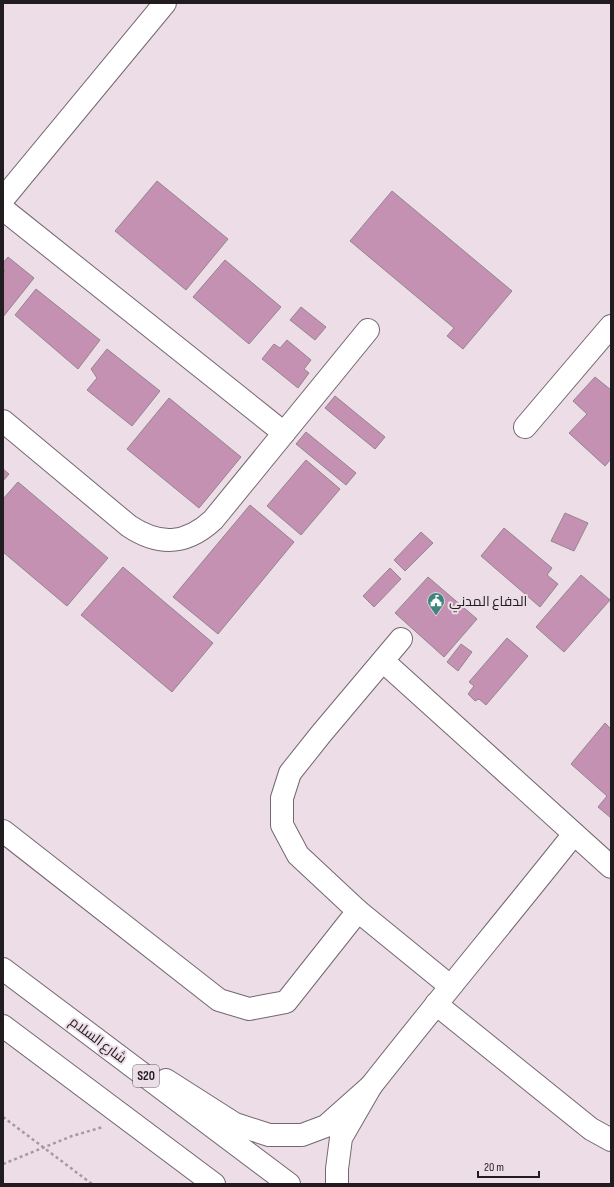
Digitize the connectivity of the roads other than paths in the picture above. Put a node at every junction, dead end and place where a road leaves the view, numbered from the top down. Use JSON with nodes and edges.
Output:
{"nodes":[{"id":1,"x":165,"y":3,"type":"edge"},
{"id":2,"x":3,"y":199,"type":"edge"},
{"id":3,"x":3,"y":209,"type":"edge"},
{"id":4,"x":611,"y":326,"type":"edge"},
{"id":5,"x":368,"y":330,"type":"dead end"},
{"id":6,"x":3,"y":421,"type":"edge"},
{"id":7,"x":526,"y":427,"type":"dead end"},
{"id":8,"x":284,"y":433,"type":"junction"},
{"id":9,"x":401,"y":639,"type":"dead end"},
{"id":10,"x":383,"y":660,"type":"junction"},
{"id":11,"x":3,"y":831,"type":"edge"},
{"id":12,"x":574,"y":834,"type":"junction"},
{"id":13,"x":611,"y":867,"type":"edge"},
{"id":14,"x":358,"y":911,"type":"junction"},
{"id":15,"x":3,"y":969,"type":"edge"},
{"id":16,"x":450,"y":986,"type":"junction"},
{"id":17,"x":436,"y":1004,"type":"junction"},
{"id":18,"x":72,"y":1021,"type":"junction"},
{"id":19,"x":3,"y":1026,"type":"edge"},
{"id":20,"x":3,"y":1035,"type":"edge"},
{"id":21,"x":72,"y":1078,"type":"junction"},
{"id":22,"x":371,"y":1086,"type":"junction"},
{"id":23,"x":611,"y":1140,"type":"edge"},
{"id":24,"x":214,"y":1184,"type":"edge"},
{"id":25,"x":289,"y":1184,"type":"edge"},
{"id":26,"x":337,"y":1184,"type":"edge"}],
"edges":[{"from":1,"to":2,"type":"street"},
{"from":3,"to":8,"type":"street"},
{"from":4,"to":7,"type":"street"},
{"from":5,"to":8,"type":"street"},
{"from":6,"to":8,"type":"street"},
{"from":9,"to":10,"type":"street"},
{"from":10,"to":12,"type":"street"},
{"from":10,"to":14,"type":"street"},
{"from":11,"to":14,"type":"street"},
{"from":12,"to":13,"type":"street"},
{"from":12,"to":16,"type":"street"},
{"from":14,"to":16,"type":"street"},
{"from":15,"to":18,"type":"street","name":"شارع السلام","number":"S20"},
{"from":16,"to":17,"type":"street"},
{"from":17,"to":22,"type":"street"},
{"from":17,"to":23,"type":"street"},
{"from":18,"to":22,"type":"street"},
{"from":18,"to":25,"type":"street","name":"شارع السلام","number":"S20"},
{"from":19,"to":21,"type":"street"},
{"from":20,"to":21,"type":"street"},
{"from":21,"to":24,"type":"street"},
{"from":22,"to":26,"type":"street"}]}
